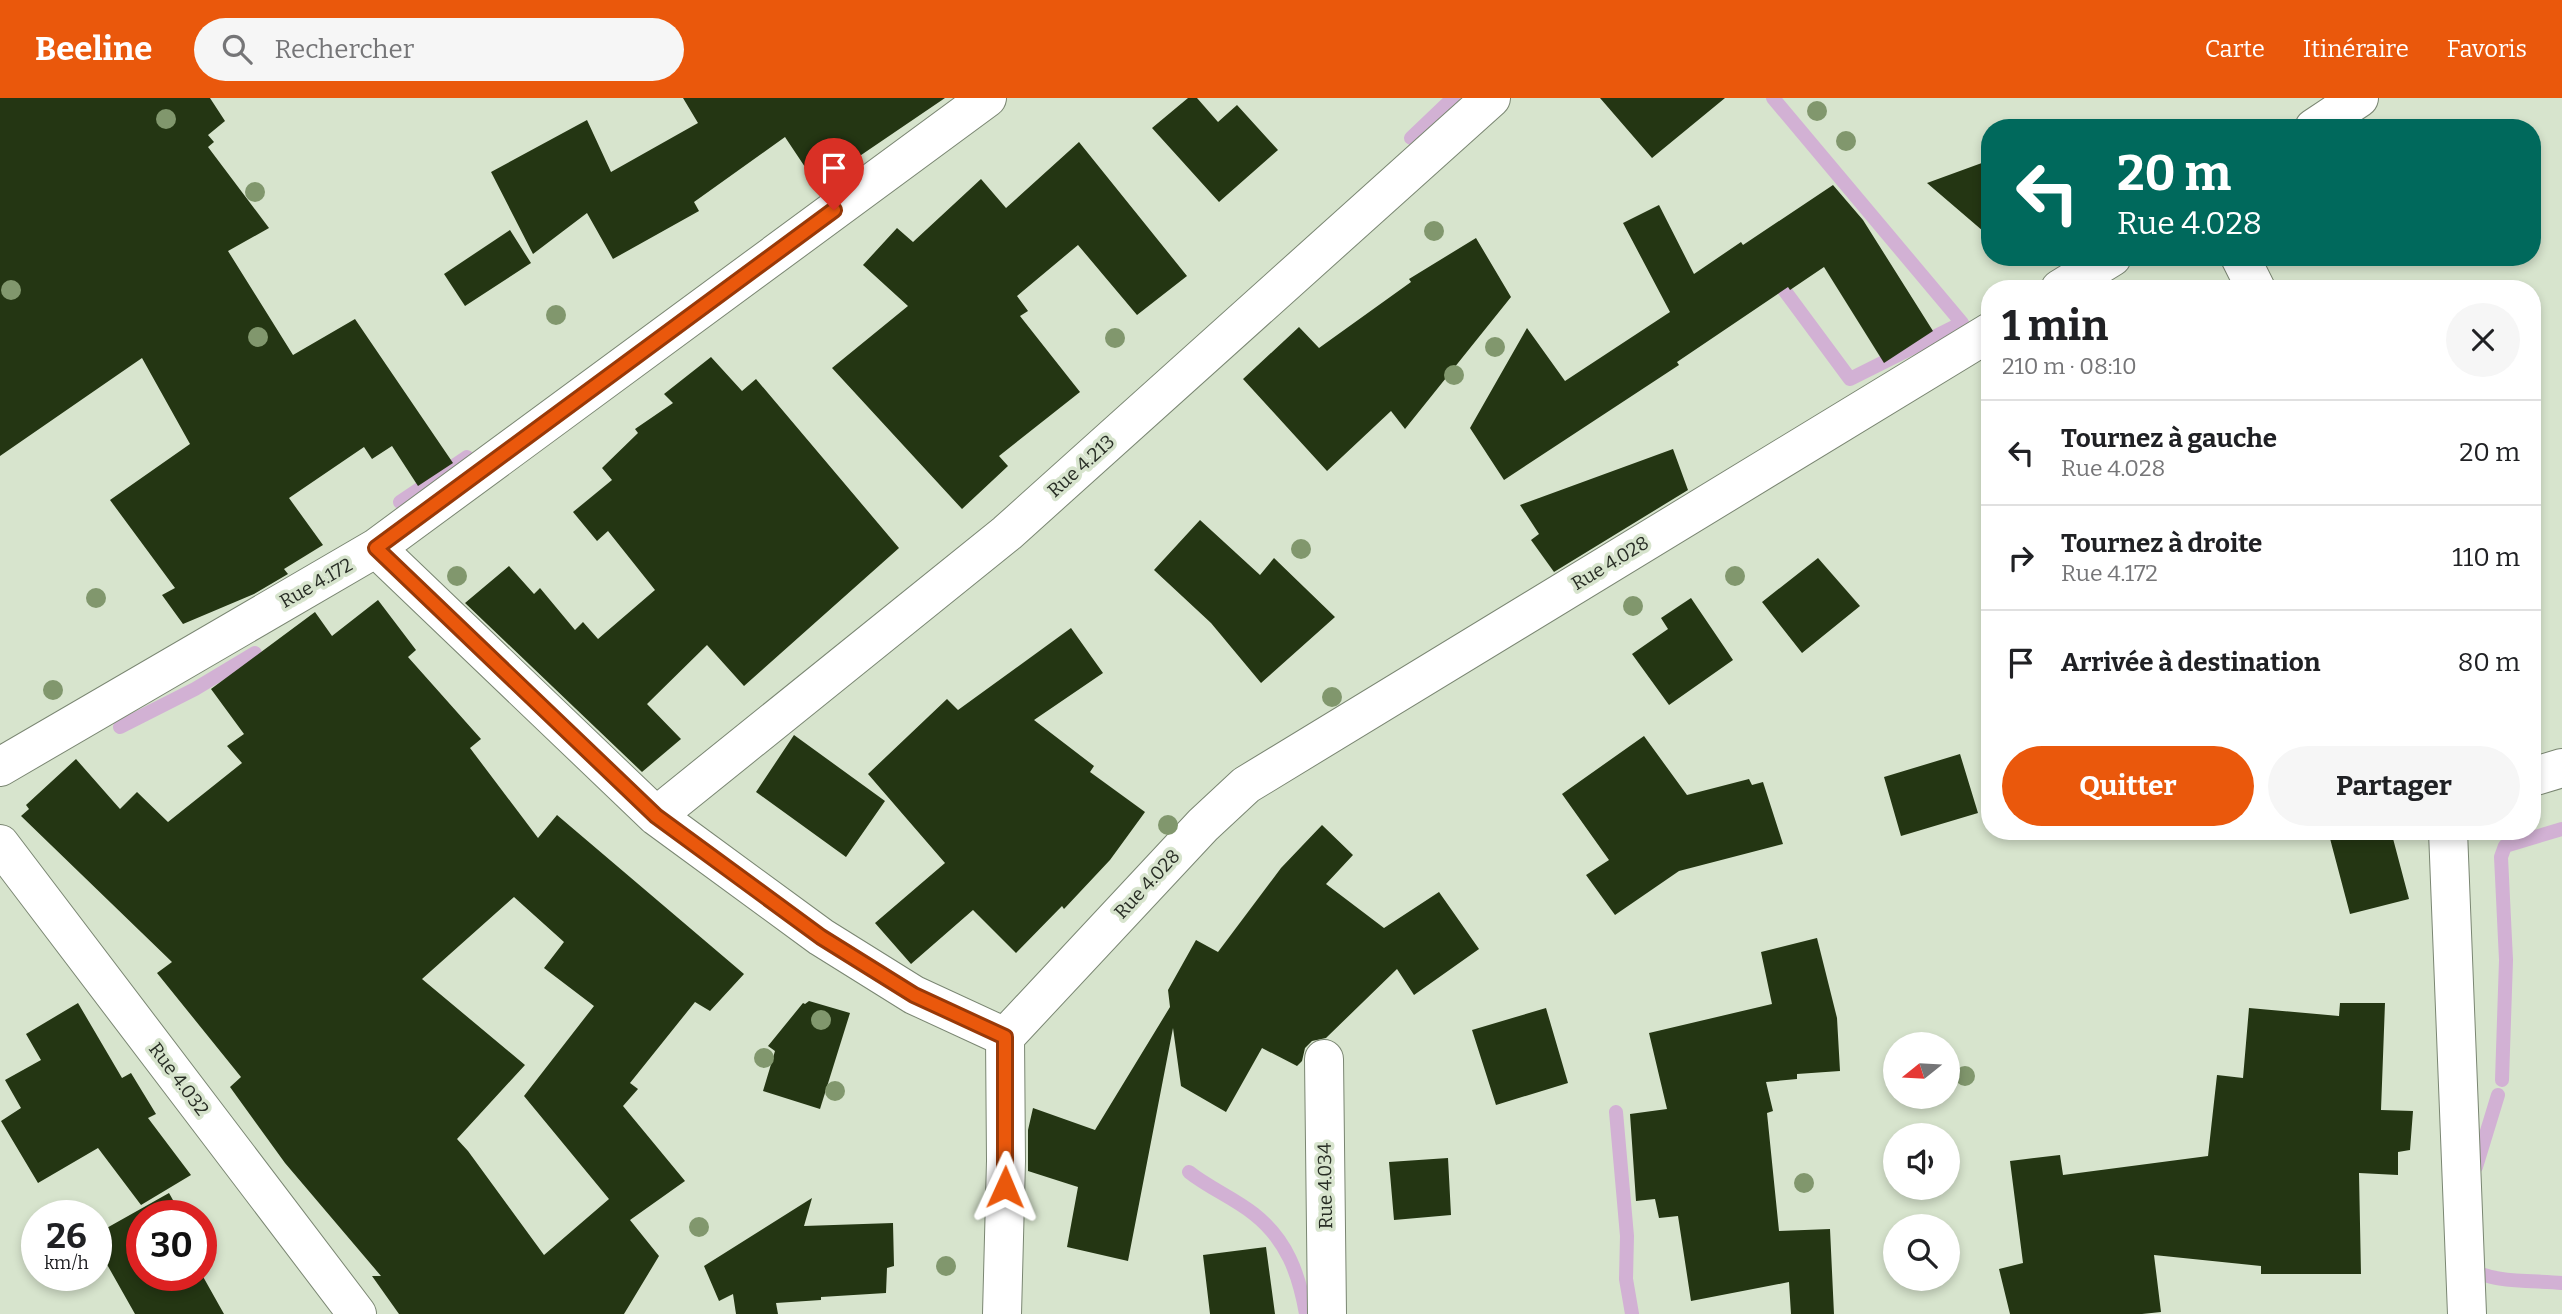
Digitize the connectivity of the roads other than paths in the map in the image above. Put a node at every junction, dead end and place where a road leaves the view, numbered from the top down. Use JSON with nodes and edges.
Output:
{"nodes":[{"id":1,"x":987,"y":98,"type":"edge"},
{"id":2,"x":1491,"y":98,"type":"edge"},
{"id":3,"x":2359,"y":98,"type":"edge"},
{"id":4,"x":2328,"y":119,"type":"edge"},
{"id":5,"x":2097,"y":266,"type":"edge"},
{"id":6,"x":2075,"y":280,"type":"edge"},
{"id":7,"x":1981,"y":336,"type":"edge"},
{"id":8,"x":376,"y":548,"type":"junction"},
{"id":9,"x":0,"y":767,"type":"edge"},
{"id":10,"x":2562,"y":768,"type":"edge"},
{"id":11,"x":2541,"y":774,"type":"edge"},
{"id":12,"x":656,"y":816,"type":"junction"},
{"id":13,"x":2448,"y":840,"type":"edge"},
{"id":14,"x":0,"y":844,"type":"edge"},
{"id":15,"x":1005,"y":1037,"type":"junction"},
{"id":16,"x":1324,"y":1059,"type":"dead end"},
{"id":17,"x":358,"y":1314,"type":"edge"},
{"id":18,"x":1002,"y":1314,"type":"edge"},
{"id":19,"x":1327,"y":1314,"type":"edge"},
{"id":20,"x":2467,"y":1314,"type":"edge"}],
"edges":[{"from":1,"to":8,"type":"street","name":"Rue 4.172"},
{"from":2,"to":12,"type":"street","name":"Rue 4.213"},
{"from":3,"to":4,"type":"street"},
{"from":5,"to":6,"type":"street"},
{"from":7,"to":15,"type":"street","name":"Rue 4.028"},
{"from":8,"to":9,"type":"street","name":"Rue 4.172"},
{"from":8,"to":12,"type":"street"},
{"from":10,"to":11,"type":"street"},
{"from":12,"to":15,"type":"street"},
{"from":13,"to":20,"type":"street"},
{"from":14,"to":17,"type":"street","name":"Rue 4.032"},
{"from":15,"to":18,"type":"street"},
{"from":16,"to":19,"type":"street","name":"Rue 4.034"}]}
